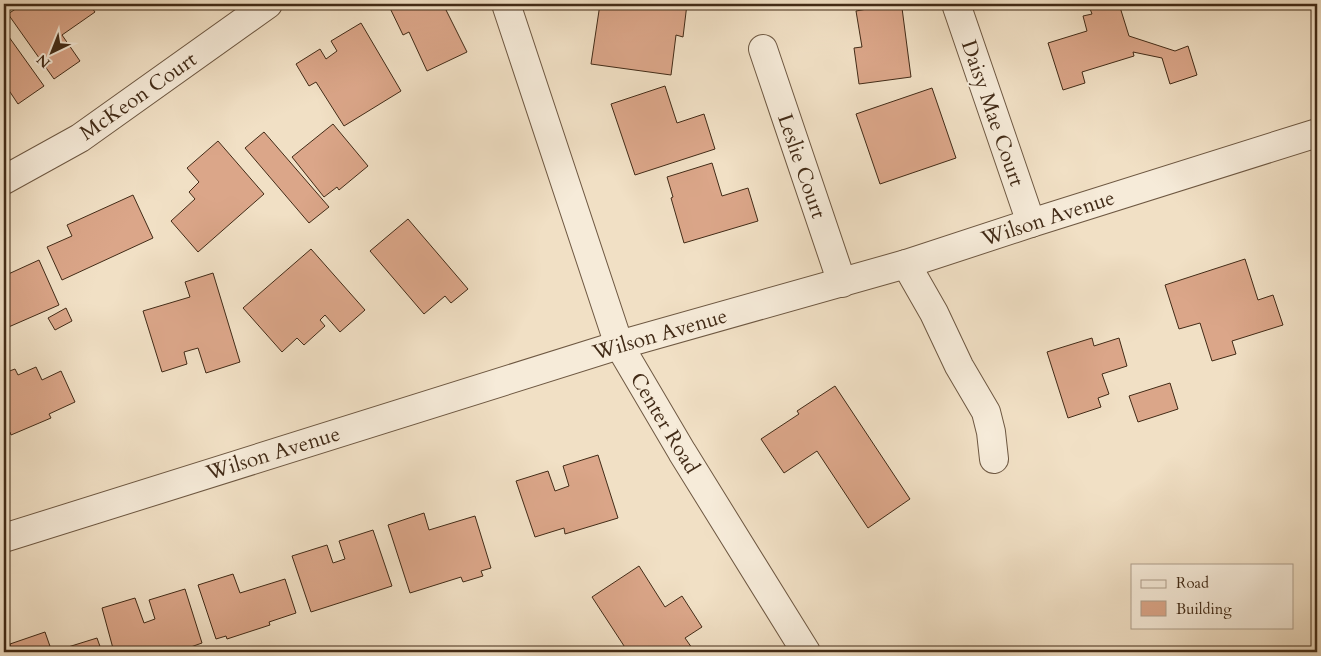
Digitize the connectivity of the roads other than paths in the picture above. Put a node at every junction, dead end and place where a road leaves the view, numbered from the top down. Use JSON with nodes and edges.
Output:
{"nodes":[{"id":1,"x":268,"y":4,"type":"edge"},
{"id":2,"x":506,"y":4,"type":"edge"},
{"id":3,"x":956,"y":4,"type":"edge"},
{"id":4,"x":763,"y":49,"type":"dead end"},
{"id":5,"x":1317,"y":133,"type":"edge"},
{"id":6,"x":4,"y":180,"type":"edge"},
{"id":7,"x":1031,"y":223,"type":"junction"},
{"id":8,"x":906,"y":264,"type":"junction"},
{"id":9,"x":842,"y":283,"type":"junction"},
{"id":10,"x":619,"y":345,"type":"junction"},
{"id":11,"x":994,"y":459,"type":"dead end"},
{"id":12,"x":4,"y":538,"type":"edge"},
{"id":13,"x":806,"y":652,"type":"edge"}],
"edges":[{"from":1,"to":6,"type":"street","name":"McKeon Court"},
{"from":2,"to":10,"type":"street","name":"Center Road"},
{"from":3,"to":7,"type":"street","name":"Daisy Mae Court"},
{"from":4,"to":9,"type":"street","name":"Leslie Court"},
{"from":5,"to":7,"type":"street","name":"Wilson Avenue"},
{"from":7,"to":8,"type":"street","name":"Wilson Avenue"},
{"from":8,"to":9,"type":"street","name":"Wilson Avenue"},
{"from":8,"to":11,"type":"street"},
{"from":9,"to":10,"type":"street","name":"Wilson Avenue"},
{"from":10,"to":12,"type":"street","name":"Wilson Avenue"},
{"from":10,"to":13,"type":"street","name":"Center Road"}]}
